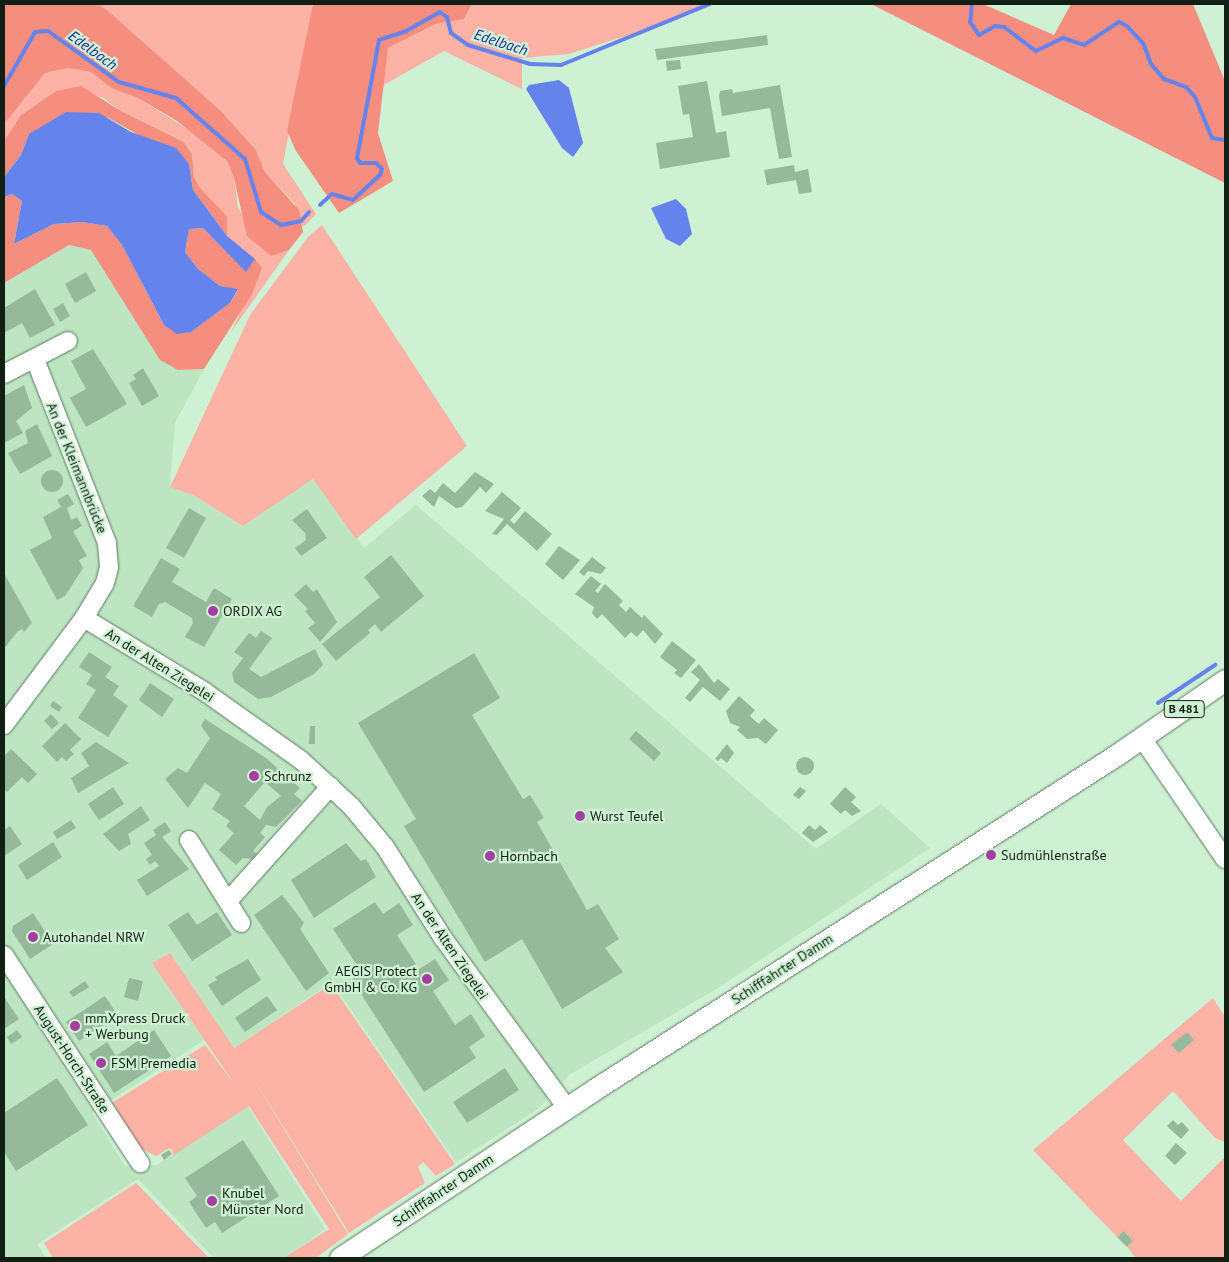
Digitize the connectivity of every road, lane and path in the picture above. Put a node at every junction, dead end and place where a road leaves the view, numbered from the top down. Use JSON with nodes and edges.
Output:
{"nodes":[{"id":1,"x":68,"y":341,"type":"dead end"},
{"id":2,"x":35,"y":359,"type":"junction"},
{"id":3,"x":4,"y":374,"type":"edge"},
{"id":4,"x":84,"y":618,"type":"junction"},
{"id":5,"x":1225,"y":680,"type":"edge"},
{"id":6,"x":4,"y":725,"type":"edge"},
{"id":7,"x":1142,"y":738,"type":"junction"},
{"id":8,"x":331,"y":786,"type":"junction"},
{"id":9,"x":189,"y":840,"type":"dead end"},
{"id":10,"x":1225,"y":859,"type":"edge"},
{"id":11,"x":228,"y":902,"type":"junction"},
{"id":12,"x":241,"y":923,"type":"dead end"},
{"id":13,"x":4,"y":954,"type":"edge"},
{"id":14,"x":566,"y":1108,"type":"junction"},
{"id":15,"x":140,"y":1163,"type":"dead end"},
{"id":16,"x":340,"y":1258,"type":"edge"}],
"edges":[{"from":1,"to":2,"type":"street"},
{"from":2,"to":3,"type":"street"},
{"from":2,"to":4,"type":"street","name":"An der Kleimannbrücke"},
{"from":4,"to":6,"type":"street","name":"An der Kleimannbrücke"},
{"from":4,"to":8,"type":"street","name":"An der Alten Ziegelei"},
{"from":5,"to":7,"type":"main road","name":"Schifffahrter Damm","number":"B 481"},
{"from":7,"to":10,"type":"street"},
{"from":7,"to":14,"type":"main road","name":"Schifffahrter Damm"},
{"from":8,"to":11,"type":"street"},
{"from":8,"to":14,"type":"street","name":"An der Alten Ziegelei"},
{"from":9,"to":11,"type":"street"},
{"from":11,"to":12,"type":"street"},
{"from":13,"to":15,"type":"street","name":"August-Horch-Straße"},
{"from":14,"to":16,"type":"main road","name":"Schifffahrter Damm"}]}
